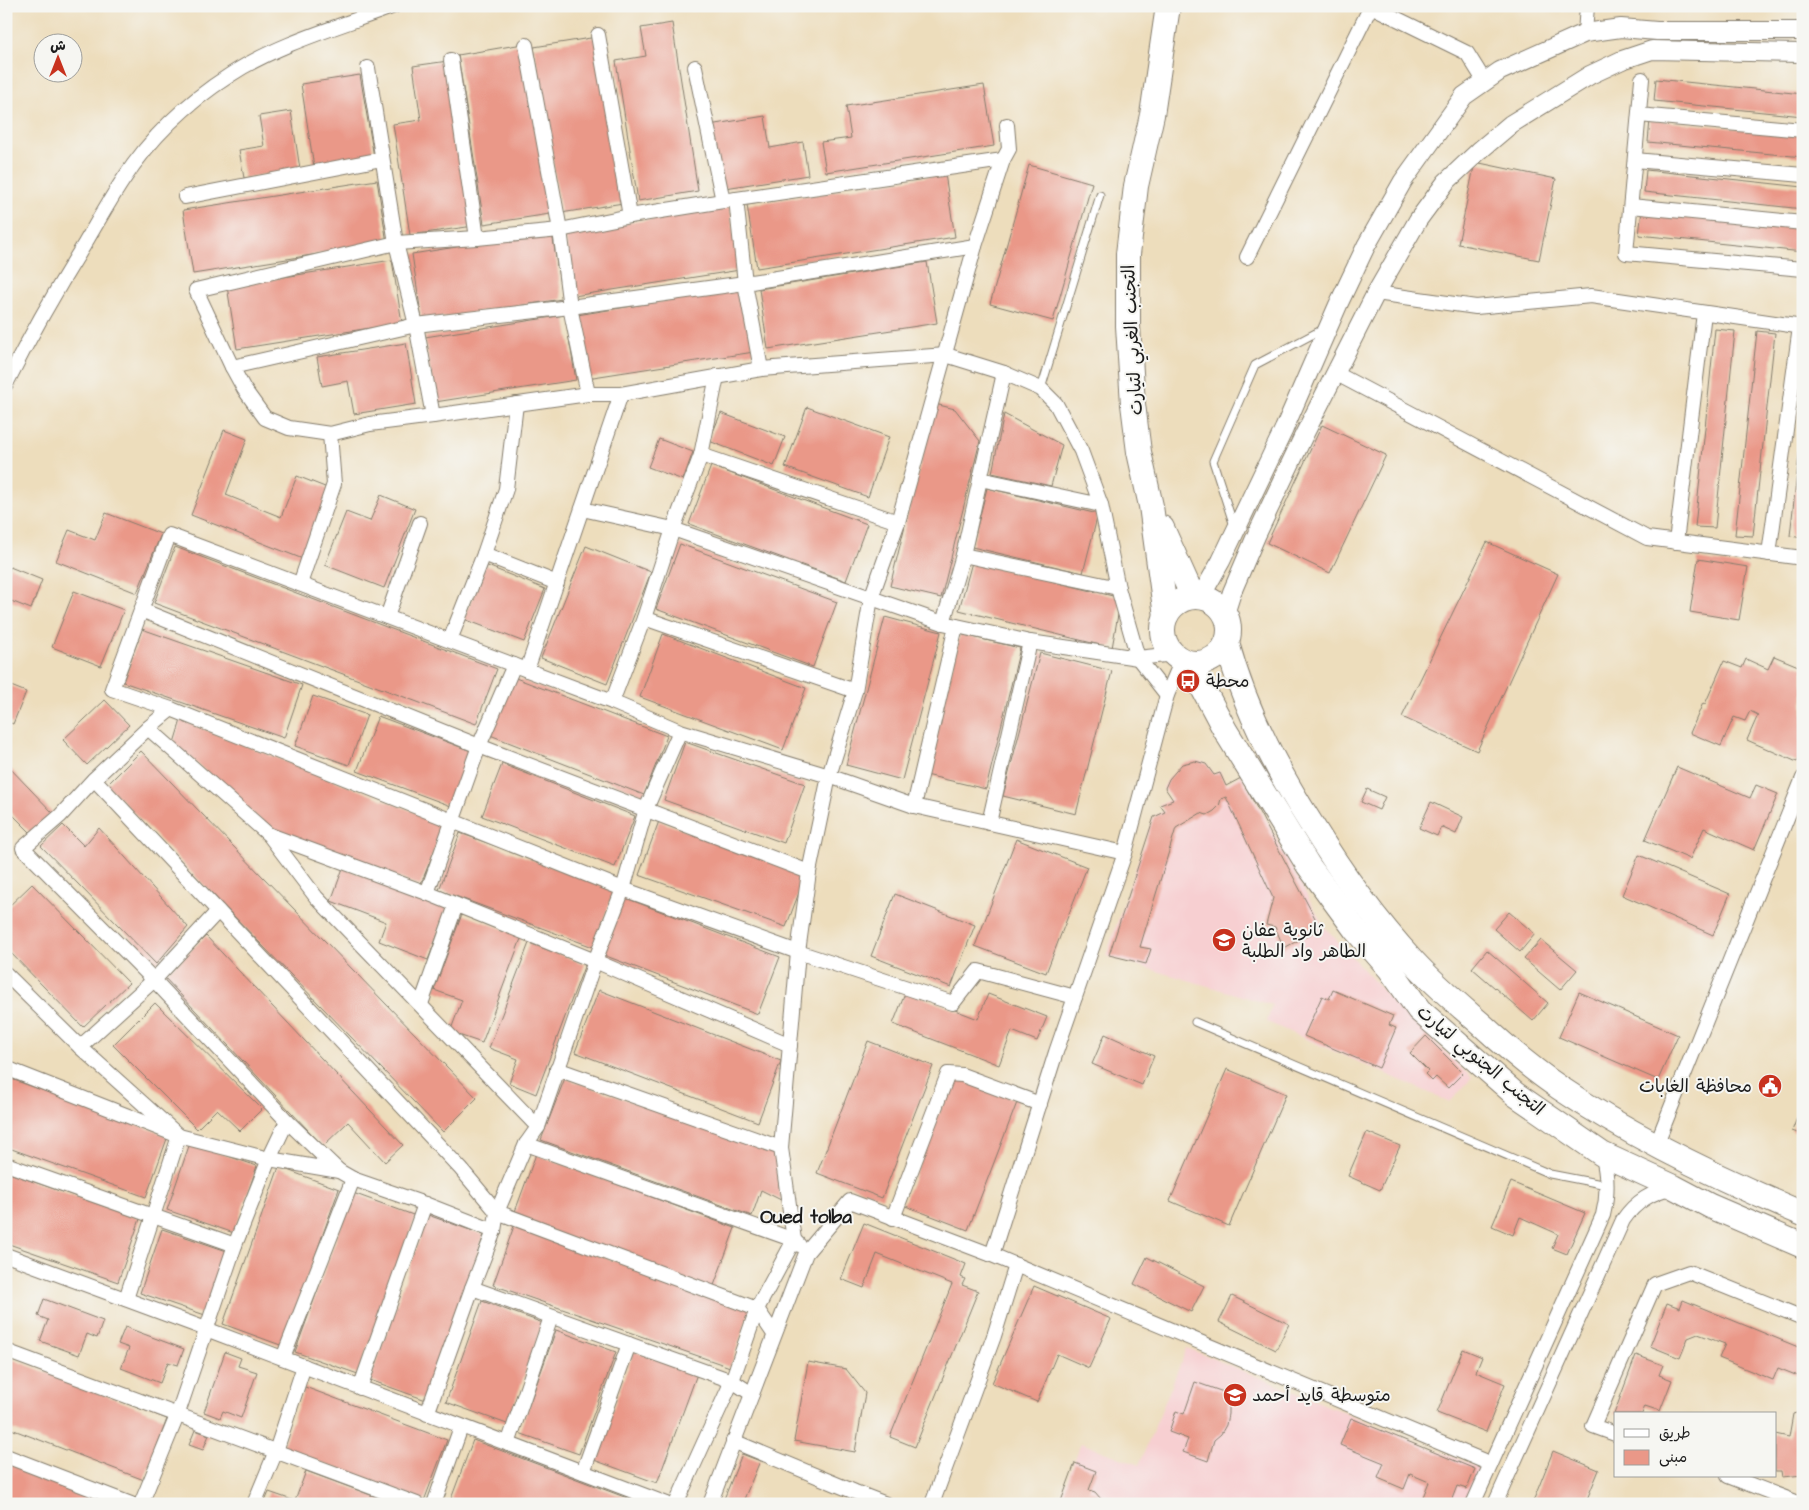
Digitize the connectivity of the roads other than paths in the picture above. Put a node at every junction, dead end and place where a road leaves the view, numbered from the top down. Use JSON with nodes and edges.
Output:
{"nodes":[{"id":1,"x":394,"y":6,"type":"edge"},
{"id":2,"x":1168,"y":6,"type":"edge"},
{"id":3,"x":1184,"y":6,"type":"edge"},
{"id":4,"x":1371,"y":6,"type":"edge"},
{"id":5,"x":1587,"y":6,"type":"edge"},
{"id":6,"x":1803,"y":31,"type":"edge"},
{"id":7,"x":1585,"y":33,"type":"junction"},
{"id":8,"x":598,"y":35,"type":"dead end"},
{"id":9,"x":526,"y":45,"type":"dead end"},
{"id":10,"x":1803,"y":53,"type":"edge"},
{"id":11,"x":451,"y":60,"type":"dead end"},
{"id":12,"x":695,"y":67,"type":"dead end"},
{"id":13,"x":368,"y":68,"type":"dead end"},
{"id":14,"x":1642,"y":79,"type":"dead end"},
{"id":15,"x":1485,"y":82,"type":"junction"},
{"id":16,"x":1152,"y":115,"type":"junction"},
{"id":17,"x":1639,"y":115,"type":"junction"},
{"id":18,"x":1008,"y":125,"type":"dead end"},
{"id":19,"x":1803,"y":130,"type":"edge"},
{"id":20,"x":382,"y":158,"type":"junction"},
{"id":21,"x":1003,"y":160,"type":"junction"},
{"id":22,"x":1635,"y":160,"type":"junction"},
{"id":23,"x":1803,"y":175,"type":"edge"},
{"id":24,"x":1100,"y":195,"type":"dead end"},
{"id":25,"x":184,"y":197,"type":"dead end"},
{"id":26,"x":729,"y":200,"type":"junction"},
{"id":27,"x":1631,"y":206,"type":"junction"},
{"id":28,"x":630,"y":216,"type":"junction"},
{"id":29,"x":1803,"y":223,"type":"edge"},
{"id":30,"x":560,"y":230,"type":"junction"},
{"id":31,"x":477,"y":238,"type":"junction"},
{"id":32,"x":396,"y":242,"type":"junction"},
{"id":33,"x":975,"y":246,"type":"junction"},
{"id":34,"x":1247,"y":257,"type":"dead end"},
{"id":35,"x":1803,"y":269,"type":"edge"},
{"id":36,"x":745,"y":283,"type":"junction"},
{"id":37,"x":1376,"y":293,"type":"junction"},
{"id":38,"x":570,"y":307,"type":"junction"},
{"id":39,"x":1704,"y":313,"type":"junction"},
{"id":40,"x":416,"y":325,"type":"junction"},
{"id":41,"x":1330,"y":326,"type":"junction"},
{"id":42,"x":1801,"y":327,"type":"edge"},
{"id":43,"x":946,"y":354,"type":"junction"},
{"id":44,"x":232,"y":367,"type":"junction"},
{"id":45,"x":761,"y":369,"type":"junction"},
{"id":46,"x":1004,"y":373,"type":"junction"},
{"id":47,"x":1335,"y":373,"type":"junction"},
{"id":48,"x":717,"y":376,"type":"junction"},
{"id":49,"x":6,"y":384,"type":"edge"},
{"id":50,"x":1041,"y":389,"type":"junction"},
{"id":51,"x":588,"y":394,"type":"junction"},
{"id":52,"x":621,"y":394,"type":"junction"},
{"id":53,"x":516,"y":404,"type":"junction"},
{"id":54,"x":433,"y":416,"type":"junction"},
{"id":55,"x":330,"y":434,"type":"junction"},
{"id":56,"x":700,"y":455,"type":"junction"},
{"id":57,"x":980,"y":479,"type":"junction"},
{"id":58,"x":1101,"y":505,"type":"junction"},
{"id":59,"x":1151,"y":506,"type":"junction"},
{"id":60,"x":582,"y":509,"type":"junction"},
{"id":61,"x":898,"y":522,"type":"junction"},
{"id":62,"x":420,"y":523,"type":"dead end"},
{"id":63,"x":673,"y":529,"type":"junction"},
{"id":64,"x":1235,"y":530,"type":"junction"},
{"id":65,"x":1676,"y":542,"type":"junction"},
{"id":66,"x":484,"y":554,"type":"junction"},
{"id":67,"x":1769,"y":554,"type":"junction"},
{"id":68,"x":963,"y":555,"type":"junction"},
{"id":69,"x":1803,"y":558,"type":"edge"},
{"id":70,"x":557,"y":583,"type":"junction"},
{"id":71,"x":300,"y":584,"type":"junction"},
{"id":72,"x":1118,"y":588,"type":"junction"},
{"id":73,"x":1197,"y":597,"type":"junction"},
{"id":74,"x":871,"y":598,"type":"junction"},
{"id":75,"x":141,"y":610,"type":"junction"},
{"id":76,"x":1225,"y":614,"type":"junction"},
{"id":77,"x":1166,"y":616,"type":"junction"},
{"id":78,"x":386,"y":617,"type":"junction"},
{"id":79,"x":644,"y":618,"type":"junction"},
{"id":80,"x":950,"y":625,"type":"junction"},
{"id":81,"x":450,"y":640,"type":"junction"},
{"id":82,"x":1030,"y":642,"type":"junction"},
{"id":83,"x":1227,"y":643,"type":"junction"},
{"id":84,"x":1138,"y":658,"type":"junction"},
{"id":85,"x":1183,"y":659,"type":"junction"},
{"id":86,"x":514,"y":664,"type":"junction"},
{"id":87,"x":527,"y":670,"type":"junction"},
{"id":88,"x":854,"y":691,"type":"junction"},
{"id":89,"x":1167,"y":696,"type":"junction"},
{"id":90,"x":612,"y":702,"type":"junction"},
{"id":91,"x":171,"y":709,"type":"junction"},
{"id":92,"x":148,"y":728,"type":"junction"},
{"id":93,"x":680,"y":731,"type":"junction"},
{"id":94,"x":479,"y":746,"type":"junction"},
{"id":95,"x":829,"y":776,"type":"junction"},
{"id":96,"x":1803,"y":778,"type":"edge"},
{"id":97,"x":94,"y":780,"type":"junction"},
{"id":98,"x":914,"y":806,"type":"junction"},
{"id":99,"x":646,"y":809,"type":"junction"},
{"id":100,"x":453,"y":821,"type":"junction"},
{"id":101,"x":989,"y":823,"type":"junction"},
{"id":102,"x":269,"y":835,"type":"junction"},
{"id":103,"x":1125,"y":853,"type":"junction"},
{"id":104,"x":809,"y":872,"type":"junction"},
{"id":105,"x":623,"y":889,"type":"junction"},
{"id":106,"x":427,"y":893,"type":"junction"},
{"id":107,"x":456,"y":905,"type":"junction"},
{"id":108,"x":218,"y":911,"type":"junction"},
{"id":109,"x":798,"y":952,"type":"junction"},
{"id":110,"x":595,"y":962,"type":"junction"},
{"id":111,"x":6,"y":974,"type":"edge"},
{"id":112,"x":154,"y":980,"type":"junction"},
{"id":113,"x":1075,"y":997,"type":"junction"},
{"id":114,"x":421,"y":1004,"type":"junction"},
{"id":115,"x":1195,"y":1022,"type":"dead end"},
{"id":116,"x":790,"y":1045,"type":"junction"},
{"id":117,"x":80,"y":1047,"type":"junction"},
{"id":118,"x":6,"y":1068,"type":"edge"},
{"id":119,"x":557,"y":1069,"type":"junction"},
{"id":120,"x":1040,"y":1104,"type":"junction"},
{"id":121,"x":287,"y":1121,"type":"junction"},
{"id":122,"x":538,"y":1127,"type":"junction"},
{"id":123,"x":179,"y":1136,"type":"junction"},
{"id":124,"x":526,"y":1144,"type":"junction"},
{"id":125,"x":1656,"y":1146,"type":"junction"},
{"id":126,"x":781,"y":1148,"type":"junction"},
{"id":127,"x":1602,"y":1154,"type":"junction"},
{"id":128,"x":270,"y":1159,"type":"junction"},
{"id":129,"x":6,"y":1164,"type":"edge"},
{"id":130,"x":339,"y":1171,"type":"junction"},
{"id":131,"x":353,"y":1179,"type":"junction"},
{"id":132,"x":1607,"y":1185,"type":"junction"},
{"id":133,"x":1674,"y":1187,"type":"junction"},
{"id":134,"x":425,"y":1204,"type":"junction"},
{"id":135,"x":497,"y":1212,"type":"junction"},
{"id":136,"x":1803,"y":1214,"type":"edge"},
{"id":137,"x":153,"y":1216,"type":"junction"},
{"id":138,"x":893,"y":1218,"type":"junction"},
{"id":139,"x":494,"y":1231,"type":"junction"},
{"id":140,"x":794,"y":1240,"type":"junction"},
{"id":141,"x":235,"y":1245,"type":"junction"},
{"id":142,"x":1803,"y":1246,"type":"edge"},
{"id":143,"x":806,"y":1253,"type":"junction"},
{"id":144,"x":992,"y":1255,"type":"junction"},
{"id":145,"x":6,"y":1256,"type":"edge"},
{"id":146,"x":1016,"y":1265,"type":"junction"},
{"id":147,"x":472,"y":1288,"type":"junction"},
{"id":148,"x":126,"y":1299,"type":"junction"},
{"id":149,"x":757,"y":1309,"type":"junction"},
{"id":150,"x":551,"y":1317,"type":"junction"},
{"id":151,"x":1803,"y":1318,"type":"edge"},
{"id":152,"x":206,"y":1329,"type":"junction"},
{"id":153,"x":774,"y":1334,"type":"junction"},
{"id":154,"x":629,"y":1344,"type":"junction"},
{"id":155,"x":6,"y":1351,"type":"edge"},
{"id":156,"x":283,"y":1358,"type":"junction"},
{"id":157,"x":304,"y":1366,"type":"junction"},
{"id":158,"x":732,"y":1381,"type":"junction"},
{"id":159,"x":360,"y":1388,"type":"junction"},
{"id":160,"x":752,"y":1394,"type":"junction"},
{"id":161,"x":427,"y":1414,"type":"junction"},
{"id":162,"x":177,"y":1416,"type":"junction"},
{"id":163,"x":461,"y":1427,"type":"junction"},
{"id":164,"x":1614,"y":1434,"type":"edge"},
{"id":165,"x":733,"y":1441,"type":"junction"},
{"id":166,"x":508,"y":1444,"type":"junction"},
{"id":167,"x":276,"y":1451,"type":"junction"},
{"id":168,"x":6,"y":1456,"type":"edge"},
{"id":169,"x":1491,"y":1464,"type":"junction"},
{"id":170,"x":584,"y":1472,"type":"junction"},
{"id":171,"x":1733,"y":1478,"type":"edge"},
{"id":172,"x":852,"y":1498,"type":"edge"},
{"id":173,"x":131,"y":1504,"type":"edge"},
{"id":174,"x":141,"y":1504,"type":"edge"},
{"id":175,"x":254,"y":1504,"type":"edge"},
{"id":176,"x":416,"y":1504,"type":"edge"},
{"id":177,"x":434,"y":1504,"type":"edge"},
{"id":178,"x":667,"y":1504,"type":"edge"},
{"id":179,"x":676,"y":1504,"type":"edge"},
{"id":180,"x":710,"y":1504,"type":"edge"},
{"id":181,"x":886,"y":1504,"type":"edge"},
{"id":182,"x":932,"y":1504,"type":"edge"},
{"id":183,"x":1473,"y":1504,"type":"edge"},
{"id":184,"x":1495,"y":1504,"type":"edge"},
{"id":185,"x":1801,"y":1504,"type":"edge"}],
"edges":[{"from":1,"to":49,"type":"street"},
{"from":2,"to":16,"type":"highway","name":"التجنب الغربي لتيارت"},
{"from":3,"to":16,"type":"highway","name":"التجنب الغربي لتيارت"},
{"from":4,"to":15,"type":"street"},
{"from":4,"to":34,"type":"street"},
{"from":5,"to":7,"type":"street"},
{"from":6,"to":7,"type":"street"},
{"from":7,"to":15,"type":"street"},
{"from":8,"to":28,"type":"street"},
{"from":9,"to":30,"type":"street"},
{"from":10,"to":37,"type":"street"},
{"from":11,"to":31,"type":"street"},
{"from":12,"to":26,"type":"street"},
{"from":13,"to":20,"type":"street"},
{"from":14,"to":17,"type":"street"},
{"from":15,"to":41,"type":"street"},
{"from":16,"to":59,"type":"highway","name":"التجنب الغربي لتيارت"},
{"from":17,"to":19,"type":"street"},
{"from":17,"to":22,"type":"street"},
{"from":18,"to":21,"type":"street"},
{"from":20,"to":25,"type":"street"},
{"from":20,"to":32,"type":"street"},
{"from":21,"to":26,"type":"street"},
{"from":21,"to":33,"type":"street"},
{"from":22,"to":23,"type":"street"},
{"from":22,"to":27,"type":"street"},
{"from":24,"to":50,"type":"lane"},
{"from":26,"to":28,"type":"street"},
{"from":26,"to":36,"type":"street"},
{"from":27,"to":29,"type":"street"},
{"from":27,"to":35,"type":"street"},
{"from":28,"to":30,"type":"street"},
{"from":30,"to":31,"type":"street"},
{"from":30,"to":38,"type":"street"},
{"from":31,"to":32,"type":"street"},
{"from":32,"to":40,"type":"street"},
{"from":32,"to":44,"type":"street"},
{"from":33,"to":36,"type":"street"},
{"from":33,"to":43,"type":"street"},
{"from":36,"to":38,"type":"street"},
{"from":36,"to":45,"type":"street"},
{"from":37,"to":39,"type":"street"},
{"from":37,"to":47,"type":"street"},
{"from":38,"to":40,"type":"street"},
{"from":38,"to":51,"type":"street"},
{"from":39,"to":42,"type":"street"},
{"from":39,"to":65,"type":"street"},
{"from":40,"to":44,"type":"street"},
{"from":40,"to":54,"type":"street"},
{"from":41,"to":64,"type":"street"},
{"from":41,"to":64,"type":"lane"},
{"from":42,"to":67,"type":"street"},
{"from":43,"to":45,"type":"street"},
{"from":43,"to":46,"type":"street"},
{"from":43,"to":61,"type":"street"},
{"from":44,"to":55,"type":"street"},
{"from":45,"to":48,"type":"street"},
{"from":46,"to":50,"type":"street"},
{"from":46,"to":57,"type":"street"},
{"from":47,"to":65,"type":"street"},
{"from":47,"to":76,"type":"street"},
{"from":48,"to":52,"type":"street"},
{"from":48,"to":56,"type":"street"},
{"from":50,"to":58,"type":"street"},
{"from":51,"to":52,"type":"street"},
{"from":51,"to":53,"type":"street"},
{"from":52,"to":60,"type":"street"},
{"from":53,"to":54,"type":"street"},
{"from":53,"to":66,"type":"street"},
{"from":54,"to":55,"type":"street"},
{"from":55,"to":71,"type":"street"},
{"from":56,"to":61,"type":"street"},
{"from":56,"to":63,"type":"street"},
{"from":57,"to":58,"type":"street"},
{"from":57,"to":68,"type":"street"},
{"from":58,"to":72,"type":"street"},
{"from":59,"to":73,"type":"highway","name":"التجنب الغربي لتيارت"},
{"from":59,"to":77,"type":"highway","name":"التجنب الغربي لتيارت"},
{"from":60,"to":63,"type":"street"},
{"from":60,"to":70,"type":"street"},
{"from":61,"to":74,"type":"street"},
{"from":62,"to":78,"type":"street"},
{"from":63,"to":74,"type":"street"},
{"from":63,"to":79,"type":"street"},
{"from":64,"to":73,"type":"street"},
{"from":65,"to":67,"type":"street"},
{"from":66,"to":70,"type":"street"},
{"from":66,"to":81,"type":"street"},
{"from":67,"to":69,"type":"street"},
{"from":68,"to":72,"type":"street"},
{"from":68,"to":80,"type":"street"},
{"from":70,"to":87,"type":"street"},
{"from":71,"to":75,"type":"street"},
{"from":71,"to":78,"type":"street"},
{"from":72,"to":84,"type":"street"},
{"from":73,"to":76,"type":"highway"},
{"from":73,"to":77,"type":"highway"},
{"from":74,"to":80,"type":"street"},
{"from":74,"to":88,"type":"street"},
{"from":75,"to":91,"type":"street"},
{"from":75,"to":94,"type":"street"},
{"from":76,"to":83,"type":"highway"},
{"from":77,"to":85,"type":"highway"},
{"from":78,"to":81,"type":"street"},
{"from":79,"to":88,"type":"street"},
{"from":79,"to":90,"type":"street"},
{"from":80,"to":82,"type":"street"},
{"from":80,"to":98,"type":"street"},
{"from":81,"to":86,"type":"street"},
{"from":82,"to":84,"type":"street"},
{"from":82,"to":101,"type":"street"},
{"from":83,"to":85,"type":"highway"},
{"from":83,"to":125,"type":"highway","name":"التجنب الجنوبي لتيارت"},
{"from":84,"to":85,"type":"street"},
{"from":84,"to":89,"type":"street"},
{"from":85,"to":89,"type":"street"},
{"from":85,"to":127,"type":"highway","name":"التجنب الجنوبي لتيارت"},
{"from":86,"to":87,"type":"street"},
{"from":86,"to":94,"type":"street"},
{"from":87,"to":90,"type":"street"},
{"from":88,"to":95,"type":"street"},
{"from":89,"to":103,"type":"street"},
{"from":90,"to":93,"type":"street"},
{"from":91,"to":92,"type":"street"},
{"from":91,"to":100,"type":"street"},
{"from":92,"to":97,"type":"street"},
{"from":92,"to":102,"type":"street"},
{"from":93,"to":95,"type":"street"},
{"from":93,"to":99,"type":"street"},
{"from":94,"to":99,"type":"street"},
{"from":94,"to":100,"type":"street"},
{"from":95,"to":98,"type":"street"},
{"from":95,"to":104,"type":"street"},
{"from":96,"to":125,"type":"street"},
{"from":97,"to":108,"type":"street"},
{"from":97,"to":112,"type":"street"},
{"from":98,"to":101,"type":"street"},
{"from":99,"to":104,"type":"street"},
{"from":99,"to":105,"type":"street"},
{"from":100,"to":105,"type":"street"},
{"from":100,"to":106,"type":"street"},
{"from":101,"to":103,"type":"street"},
{"from":102,"to":106,"type":"street"},
{"from":102,"to":114,"type":"street"},
{"from":103,"to":113,"type":"street"},
{"from":104,"to":109,"type":"street"},
{"from":105,"to":109,"type":"street"},
{"from":105,"to":110,"type":"street"},
{"from":106,"to":107,"type":"street"},
{"from":107,"to":110,"type":"street"},
{"from":107,"to":114,"type":"street"},
{"from":108,"to":112,"type":"street"},
{"from":108,"to":135,"type":"street"},
{"from":109,"to":113,"type":"street"},
{"from":109,"to":116,"type":"street"},
{"from":110,"to":116,"type":"street"},
{"from":110,"to":119,"type":"street"},
{"from":111,"to":117,"type":"street"},
{"from":112,"to":117,"type":"street"},
{"from":112,"to":121,"type":"street"},
{"from":113,"to":120,"type":"street"},
{"from":114,"to":122,"type":"street"},
{"from":115,"to":132,"type":"lane"},
{"from":116,"to":126,"type":"street"},
{"from":117,"to":123,"type":"street"},
{"from":118,"to":123,"type":"street"},
{"from":119,"to":122,"type":"street"},
{"from":119,"to":126,"type":"street"},
{"from":120,"to":138,"type":"street"},
{"from":120,"to":144,"type":"street"},
{"from":121,"to":128,"type":"street"},
{"from":121,"to":130,"type":"street"},
{"from":122,"to":124,"type":"street"},
{"from":123,"to":128,"type":"street"},
{"from":123,"to":137,"type":"street"},
{"from":124,"to":135,"type":"street"},
{"from":124,"to":140,"type":"street"},
{"from":125,"to":136,"type":"highway","name":"التجنب الجنوبي لتيارت"},
{"from":126,"to":140,"type":"street"},
{"from":127,"to":132,"type":"street"},
{"from":127,"to":133,"type":"highway","name":"التجنب الجنوبي لتيارت"},
{"from":128,"to":130,"type":"street"},
{"from":128,"to":141,"type":"street"},
{"from":129,"to":137,"type":"street"},
{"from":130,"to":131,"type":"street"},
{"from":131,"to":134,"type":"street"},
{"from":131,"to":156,"type":"street"},
{"from":132,"to":169,"type":"street"},
{"from":133,"to":142,"type":"highway","name":"التجنب الجنوبي لتيارت"},
{"from":133,"to":184,"type":"street"},
{"from":134,"to":139,"type":"street"},
{"from":134,"to":159,"type":"street"},
{"from":135,"to":139,"type":"street"},
{"from":135,"to":149,"type":"street"},
{"from":137,"to":141,"type":"street"},
{"from":137,"to":148,"type":"street"},
{"from":138,"to":143,"type":"street"},
{"from":138,"to":144,"type":"street"},
{"from":139,"to":147,"type":"street"},
{"from":140,"to":143,"type":"street"},
{"from":140,"to":149,"type":"street"},
{"from":141,"to":152,"type":"street"},
{"from":143,"to":153,"type":"street"},
{"from":144,"to":146,"type":"street"},
{"from":145,"to":148,"type":"street"},
{"from":146,"to":169,"type":"street"},
{"from":146,"to":182,"type":"street"},
{"from":147,"to":150,"type":"street"},
{"from":147,"to":161,"type":"street"},
{"from":148,"to":152,"type":"street"},
{"from":149,"to":153,"type":"street"},
{"from":149,"to":158,"type":"street"},
{"from":150,"to":154,"type":"street"},
{"from":150,"to":166,"type":"street"},
{"from":151,"to":164,"type":"street"},
{"from":152,"to":156,"type":"street"},
{"from":152,"to":162,"type":"street"},
{"from":153,"to":160,"type":"street"},
{"from":154,"to":158,"type":"street"},
{"from":154,"to":170,"type":"street"},
{"from":155,"to":162,"type":"street"},
{"from":156,"to":157,"type":"street"},
{"from":157,"to":159,"type":"street"},
{"from":157,"to":167,"type":"street"},
{"from":158,"to":160,"type":"street"},
{"from":158,"to":179,"type":"street"},
{"from":159,"to":161,"type":"street"},
{"from":160,"to":165,"type":"street"},
{"from":161,"to":163,"type":"street"},
{"from":162,"to":167,"type":"street"},
{"from":162,"to":174,"type":"street"},
{"from":163,"to":166,"type":"street"},
{"from":163,"to":177,"type":"street"},
{"from":165,"to":172,"type":"street"},
{"from":165,"to":180,"type":"street"},
{"from":166,"to":170,"type":"street"},
{"from":167,"to":175,"type":"street"},
{"from":167,"to":176,"type":"street"},
{"from":168,"to":173,"type":"street"},
{"from":169,"to":183,"type":"street"},
{"from":170,"to":178,"type":"street"},
{"from":171,"to":185,"type":"street"},
{"from":172,"to":181,"type":"street"}]}
